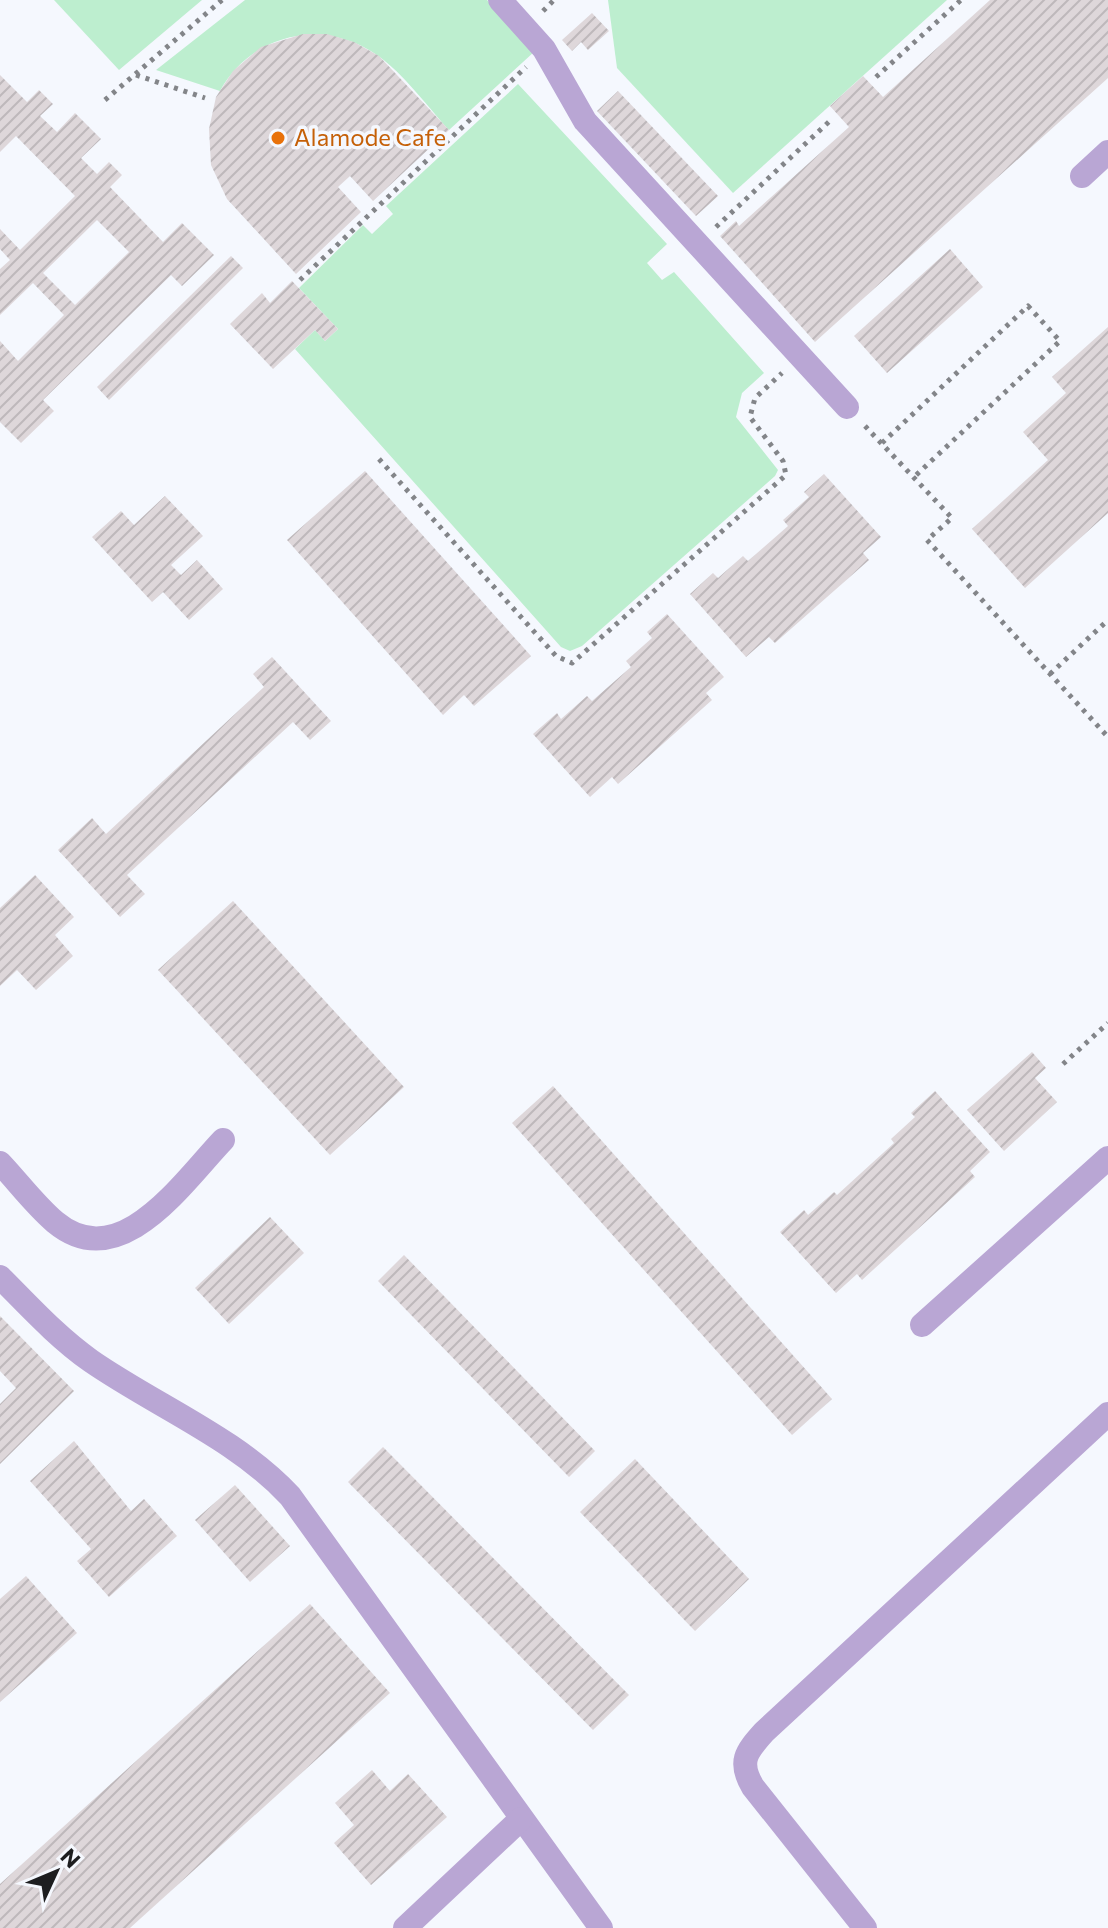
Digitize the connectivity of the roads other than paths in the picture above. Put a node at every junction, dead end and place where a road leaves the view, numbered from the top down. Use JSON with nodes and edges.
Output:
{"nodes":[{"id":1,"x":500,"y":0,"type":"edge"},
{"id":2,"x":1108,"y":152,"type":"edge"},
{"id":3,"x":1082,"y":176,"type":"dead end"},
{"id":4,"x":847,"y":407,"type":"road end"},
{"id":5,"x":223,"y":1140,"type":"dead end"},
{"id":6,"x":1108,"y":1158,"type":"edge"},
{"id":7,"x":0,"y":1163,"type":"edge"},
{"id":8,"x":0,"y":1277,"type":"edge"},
{"id":9,"x":922,"y":1325,"type":"dead end"},
{"id":10,"x":1108,"y":1414,"type":"edge"},
{"id":11,"x":521,"y":1819,"type":"junction"},
{"id":12,"x":405,"y":1928,"type":"edge"},
{"id":13,"x":601,"y":1928,"type":"edge"},
{"id":14,"x":865,"y":1928,"type":"edge"}],
"edges":[{"from":1,"to":4,"type":"street"},
{"from":2,"to":3,"type":"street"},
{"from":5,"to":7,"type":"street"},
{"from":6,"to":9,"type":"street"},
{"from":8,"to":11,"type":"street"},
{"from":10,"to":14,"type":"street"},
{"from":11,"to":12,"type":"street"},
{"from":11,"to":13,"type":"street"}]}
